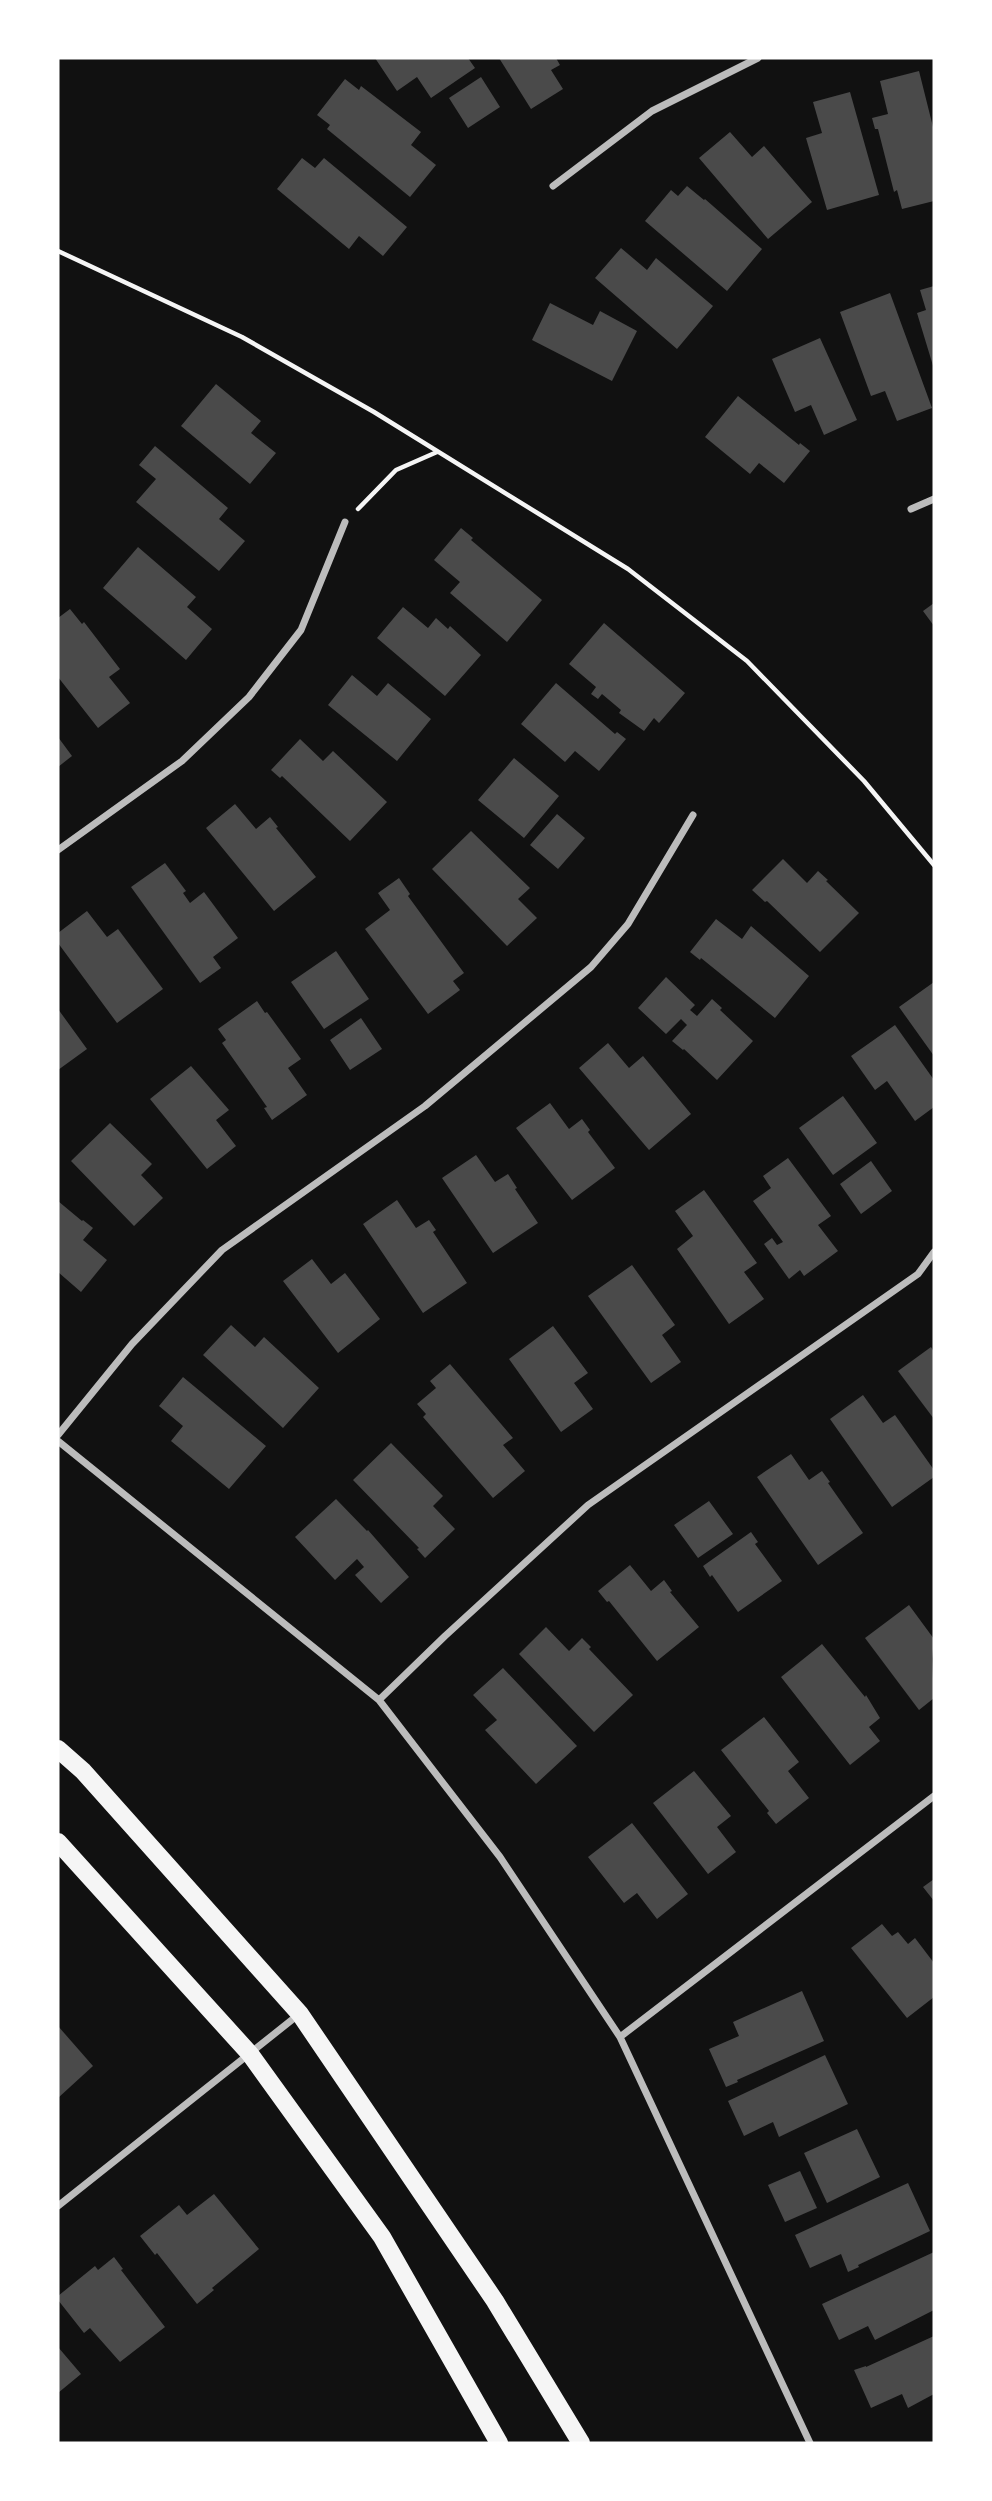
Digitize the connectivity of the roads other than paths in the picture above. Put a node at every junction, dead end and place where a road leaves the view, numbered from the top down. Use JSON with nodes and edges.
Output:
{"nodes":[{"id":1,"x":758,"y":58,"type":"edge"},
{"id":2,"x":553,"y":186,"type":"dead end"},
{"id":3,"x":934,"y":499,"type":"edge"},
{"id":4,"x":911,"y":509,"type":"dead end"},
{"id":5,"x":345,"y":522,"type":"road end"},
{"id":6,"x":693,"y":815,"type":"dead end"},
{"id":7,"x":58,"y":850,"type":"edge"},
{"id":8,"x":934,"y":1252,"type":"edge"},
{"id":9,"x":58,"y":1435,"type":"edge"},
{"id":10,"x":58,"y":1441,"type":"edge"},
{"id":11,"x":379,"y":1700,"type":"junction"},
{"id":12,"x":58,"y":1749,"type":"edge"},
{"id":13,"x":934,"y":1797,"type":"edge"},
{"id":14,"x":58,"y":1842,"type":"edge"},
{"id":15,"x":300,"y":2014,"type":"junction"},
{"id":16,"x":620,"y":2037,"type":"junction"},
{"id":17,"x":250,"y":2054,"type":"junction"},
{"id":18,"x":58,"y":2206,"type":"edge"},
{"id":19,"x":499,"y":2443,"type":"edge"},
{"id":20,"x":581,"y":2443,"type":"edge"},
{"id":21,"x":810,"y":2443,"type":"edge"}],
"edges":[{"from":1,"to":2,"type":"street"},
{"from":3,"to":4,"type":"street"},
{"from":5,"to":7,"type":"street"},
{"from":6,"to":9,"type":"street"},
{"from":8,"to":11,"type":"street"},
{"from":10,"to":11,"type":"street"},
{"from":11,"to":16,"type":"street"},
{"from":12,"to":15,"type":"main road"},
{"from":13,"to":16,"type":"street"},
{"from":14,"to":17,"type":"main road"},
{"from":15,"to":17,"type":"street"},
{"from":15,"to":20,"type":"main road"},
{"from":16,"to":21,"type":"street"},
{"from":17,"to":18,"type":"street"},
{"from":17,"to":19,"type":"main road"}]}
